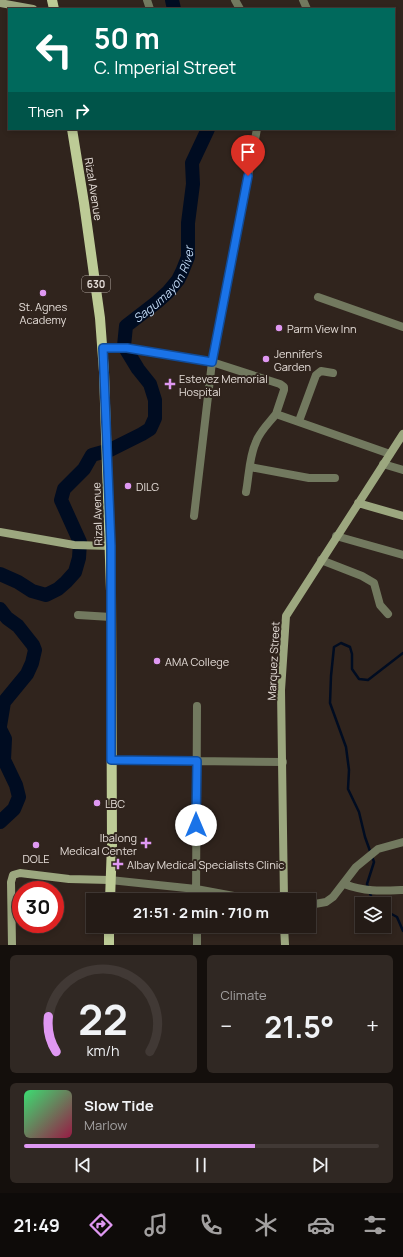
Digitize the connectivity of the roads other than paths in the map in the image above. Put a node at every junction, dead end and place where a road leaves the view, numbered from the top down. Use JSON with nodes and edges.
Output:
{"nodes":[{"id":1,"x":0,"y":3,"type":"edge"},
{"id":2,"x":28,"y":8,"type":"edge"},
{"id":3,"x":72,"y":130,"type":"edge"},
{"id":4,"x":257,"y":130,"type":"edge"},
{"id":5,"x":318,"y":297,"type":"dead end"},
{"id":6,"x":403,"y":327,"type":"edge"},
{"id":7,"x":103,"y":348,"type":"junction"},
{"id":8,"x":212,"y":362,"type":"junction"},
{"id":9,"x":333,"y":373,"type":"dead end"},
{"id":10,"x":276,"y":414,"type":"junction"},
{"id":11,"x":299,"y":421,"type":"junction"},
{"id":12,"x":403,"y":434,"type":"edge"},
{"id":13,"x":390,"y":454,"type":"junction"},
{"id":14,"x":383,"y":464,"type":"junction"},
{"id":15,"x":250,"y":467,"type":"junction"},
{"id":16,"x":403,"y":470,"type":"edge"},
{"id":17,"x":335,"y":478,"type":"dead end"},
{"id":18,"x":246,"y":492,"type":"dead end"},
{"id":19,"x":358,"y":503,"type":"junction"},
{"id":20,"x":194,"y":516,"type":"dead end"},
{"id":21,"x":403,"y":516,"type":"edge"},
{"id":22,"x":0,"y":532,"type":"edge"},
{"id":23,"x":336,"y":536,"type":"junction"},
{"id":24,"x":111,"y":546,"type":"junction"},
{"id":25,"x":403,"y":555,"type":"edge"},
{"id":26,"x":321,"y":560,"type":"junction"},
{"id":27,"x":388,"y":614,"type":"dead end"},
{"id":28,"x":78,"y":616,"type":"dead end"},
{"id":29,"x":111,"y":617,"type":"junction"},
{"id":30,"x":197,"y":706,"type":"dead end"},
{"id":31,"x":111,"y":760,"type":"junction"},
{"id":32,"x":197,"y":761,"type":"junction"},
{"id":33,"x":283,"y":762,"type":"junction"},
{"id":34,"x":403,"y":842,"type":"edge"},
{"id":35,"x":110,"y":880,"type":"junction"},
{"id":36,"x":344,"y":884,"type":"junction"},
{"id":37,"x":196,"y":889,"type":"junction"},
{"id":38,"x":403,"y":890,"type":"edge"},
{"id":39,"x":110,"y":893,"type":"edge"},
{"id":40,"x":196,"y":893,"type":"edge"},
{"id":41,"x":218,"y":893,"type":"edge"},
{"id":42,"x":284,"y":893,"type":"edge"},
{"id":43,"x":316,"y":904,"type":"edge"},
{"id":44,"x":109,"y":933,"type":"edge"},
{"id":45,"x":197,"y":933,"type":"edge"},
{"id":46,"x":284,"y":933,"type":"edge"},
{"id":47,"x":12,"y":945,"type":"edge"},
{"id":48,"x":109,"y":945,"type":"edge"},
{"id":49,"x":197,"y":945,"type":"edge"},
{"id":50,"x":285,"y":945,"type":"edge"}],
"edges":[{"from":1,"to":2,"type":"street"},
{"from":3,"to":7,"type":"main road","name":"Rizal Avenue","number":"630"},
{"from":4,"to":8,"type":"street"},
{"from":5,"to":6,"type":"street"},
{"from":7,"to":8,"type":"street"},
{"from":7,"to":24,"type":"main road","name":"Rizal Avenue","number":"630"},
{"from":8,"to":10,"type":"street"},
{"from":8,"to":20,"type":"street"},
{"from":9,"to":11,"type":"street"},
{"from":10,"to":11,"type":"street"},
{"from":10,"to":15,"type":"street"},
{"from":11,"to":13,"type":"street"},
{"from":12,"to":13,"type":"street","name":"Marquez Street"},
{"from":13,"to":14,"type":"street","name":"Marquez Street"},
{"from":14,"to":16,"type":"street"},
{"from":14,"to":19,"type":"street","name":"Marquez Street"},
{"from":15,"to":17,"type":"street"},
{"from":15,"to":18,"type":"street"},
{"from":19,"to":21,"type":"street"},
{"from":19,"to":23,"type":"street","name":"Marquez Street"},
{"from":22,"to":24,"type":"street"},
{"from":23,"to":25,"type":"street"},
{"from":23,"to":26,"type":"street","name":"Marquez Street"},
{"from":24,"to":29,"type":"main road","name":"Rizal Avenue","number":"630"},
{"from":26,"to":27,"type":"street"},
{"from":26,"to":33,"type":"street","name":"Marquez Street"},
{"from":28,"to":29,"type":"street"},
{"from":29,"to":31,"type":"main road","name":"Rizal Avenue","number":"630"},
{"from":30,"to":32,"type":"street"},
{"from":31,"to":32,"type":"street"},
{"from":31,"to":35,"type":"main road","name":"Rizal Avenue","number":"630"},
{"from":32,"to":33,"type":"street"},
{"from":32,"to":37,"type":"street"},
{"from":33,"to":42,"type":"street","name":"Marquez Street"},
{"from":34,"to":36,"type":"street"},
{"from":35,"to":37,"type":"street"},
{"from":35,"to":39,"type":"main road","name":"Rizal Avenue","number":"630"},
{"from":35,"to":47,"type":"street"},
{"from":36,"to":38,"type":"street"},
{"from":36,"to":43,"type":"street"},
{"from":37,"to":40,"type":"street"},
{"from":37,"to":41,"type":"street"},
{"from":44,"to":48,"type":"main road"},
{"from":45,"to":49,"type":"street"},
{"from":46,"to":50,"type":"street"}]}
